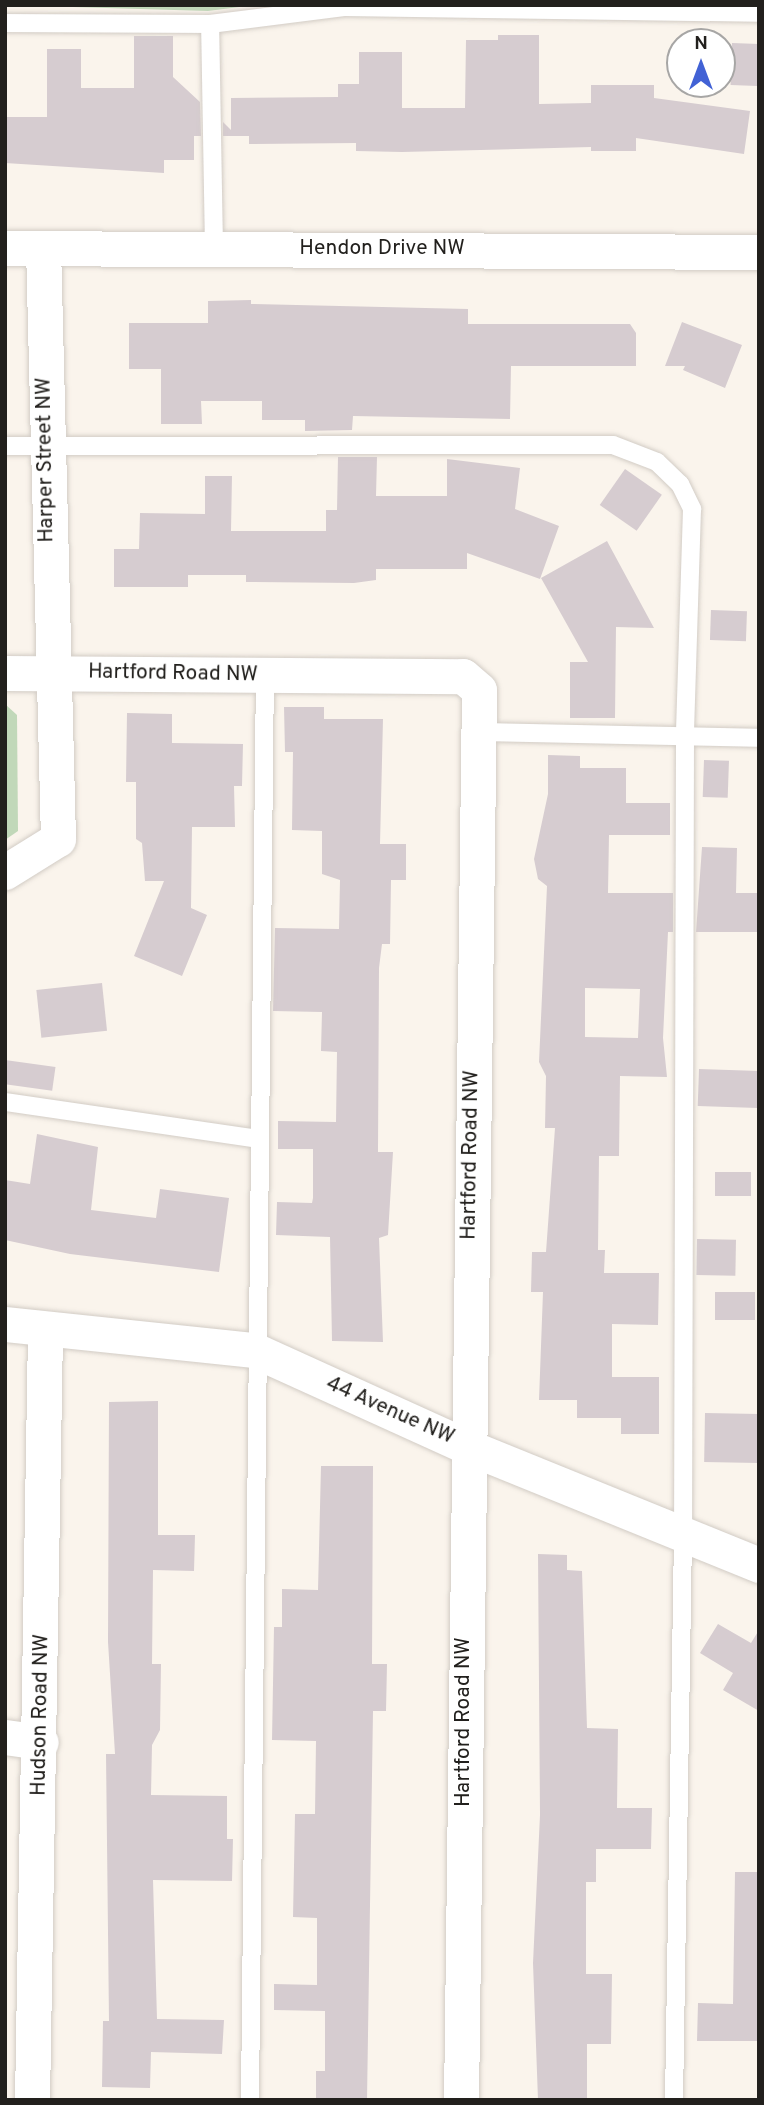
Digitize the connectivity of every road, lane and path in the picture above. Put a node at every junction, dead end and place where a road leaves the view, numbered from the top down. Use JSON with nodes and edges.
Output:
{"nodes":[{"id":1,"x":759,"y":13,"type":"edge"},
{"id":2,"x":5,"y":23,"type":"edge"},
{"id":3,"x":210,"y":24,"type":"junction"},
{"id":4,"x":5,"y":248,"type":"edge"},
{"id":5,"x":43,"y":248,"type":"junction"},
{"id":6,"x":214,"y":248,"type":"junction"},
{"id":7,"x":759,"y":252,"type":"edge"},
{"id":8,"x":5,"y":446,"type":"edge"},
{"id":9,"x":44,"y":446,"type":"junction"},
{"id":10,"x":5,"y":673,"type":"edge"},
{"id":11,"x":52,"y":673,"type":"junction"},
{"id":12,"x":264,"y":676,"type":"junction"},
{"id":13,"x":479,"y":732,"type":"junction"},
{"id":14,"x":685,"y":737,"type":"junction"},
{"id":15,"x":759,"y":738,"type":"edge"},
{"id":16,"x":5,"y":872,"type":"edge"},
{"id":17,"x":5,"y":1102,"type":"edge"},
{"id":18,"x":259,"y":1139,"type":"junction"},
{"id":19,"x":5,"y":1324,"type":"edge"},
{"id":20,"x":45,"y":1330,"type":"junction"},
{"id":21,"x":254,"y":1350,"type":"junction"},
{"id":22,"x":466,"y":1446,"type":"junction"},
{"id":23,"x":683,"y":1535,"type":"junction"},
{"id":24,"x":759,"y":1565,"type":"edge"},
{"id":25,"x":5,"y":1737,"type":"edge"},
{"id":26,"x":41,"y":1742,"type":"junction"},
{"id":27,"x":32,"y":2100,"type":"edge"},
{"id":28,"x":250,"y":2100,"type":"edge"},
{"id":29,"x":461,"y":2100,"type":"edge"},
{"id":30,"x":674,"y":2100,"type":"edge"}],
"edges":[{"from":1,"to":3,"type":"lane"},
{"from":2,"to":3,"type":"lane"},
{"from":3,"to":6,"type":"lane"},
{"from":4,"to":5,"type":"street","name":"Hendon Drive NW"},
{"from":5,"to":6,"type":"street","name":"Hendon Drive NW"},
{"from":5,"to":9,"type":"street","name":"Harper Street NW"},
{"from":6,"to":7,"type":"street","name":"Hendon Drive NW"},
{"from":8,"to":9,"type":"lane"},
{"from":9,"to":11,"type":"street","name":"Harper Street NW"},
{"from":9,"to":14,"type":"lane"},
{"from":10,"to":11,"type":"street","name":"Hartford Road NW"},
{"from":11,"to":12,"type":"street","name":"Hartford Road NW"},
{"from":11,"to":16,"type":"street","name":"Harper Street NW"},
{"from":12,"to":13,"type":"street","name":"Hartford Road NW"},
{"from":12,"to":18,"type":"lane"},
{"from":13,"to":14,"type":"lane"},
{"from":13,"to":22,"type":"street","name":"Hartford Road NW"},
{"from":14,"to":15,"type":"lane"},
{"from":14,"to":23,"type":"lane"},
{"from":17,"to":18,"type":"lane"},
{"from":18,"to":21,"type":"lane"},
{"from":19,"to":20,"type":"street","name":"44 Avenue NW"},
{"from":20,"to":21,"type":"street","name":"44 Avenue NW"},
{"from":20,"to":26,"type":"street","name":"Hudson Road NW"},
{"from":21,"to":22,"type":"street","name":"44 Avenue NW"},
{"from":21,"to":28,"type":"lane"},
{"from":22,"to":23,"type":"street","name":"44 Avenue NW"},
{"from":22,"to":29,"type":"street","name":"Hartford Road NW"},
{"from":23,"to":24,"type":"street","name":"44 Avenue NW"},
{"from":23,"to":30,"type":"lane"},
{"from":25,"to":26,"type":"street"},
{"from":26,"to":27,"type":"street","name":"Hudson Road NW"}]}
